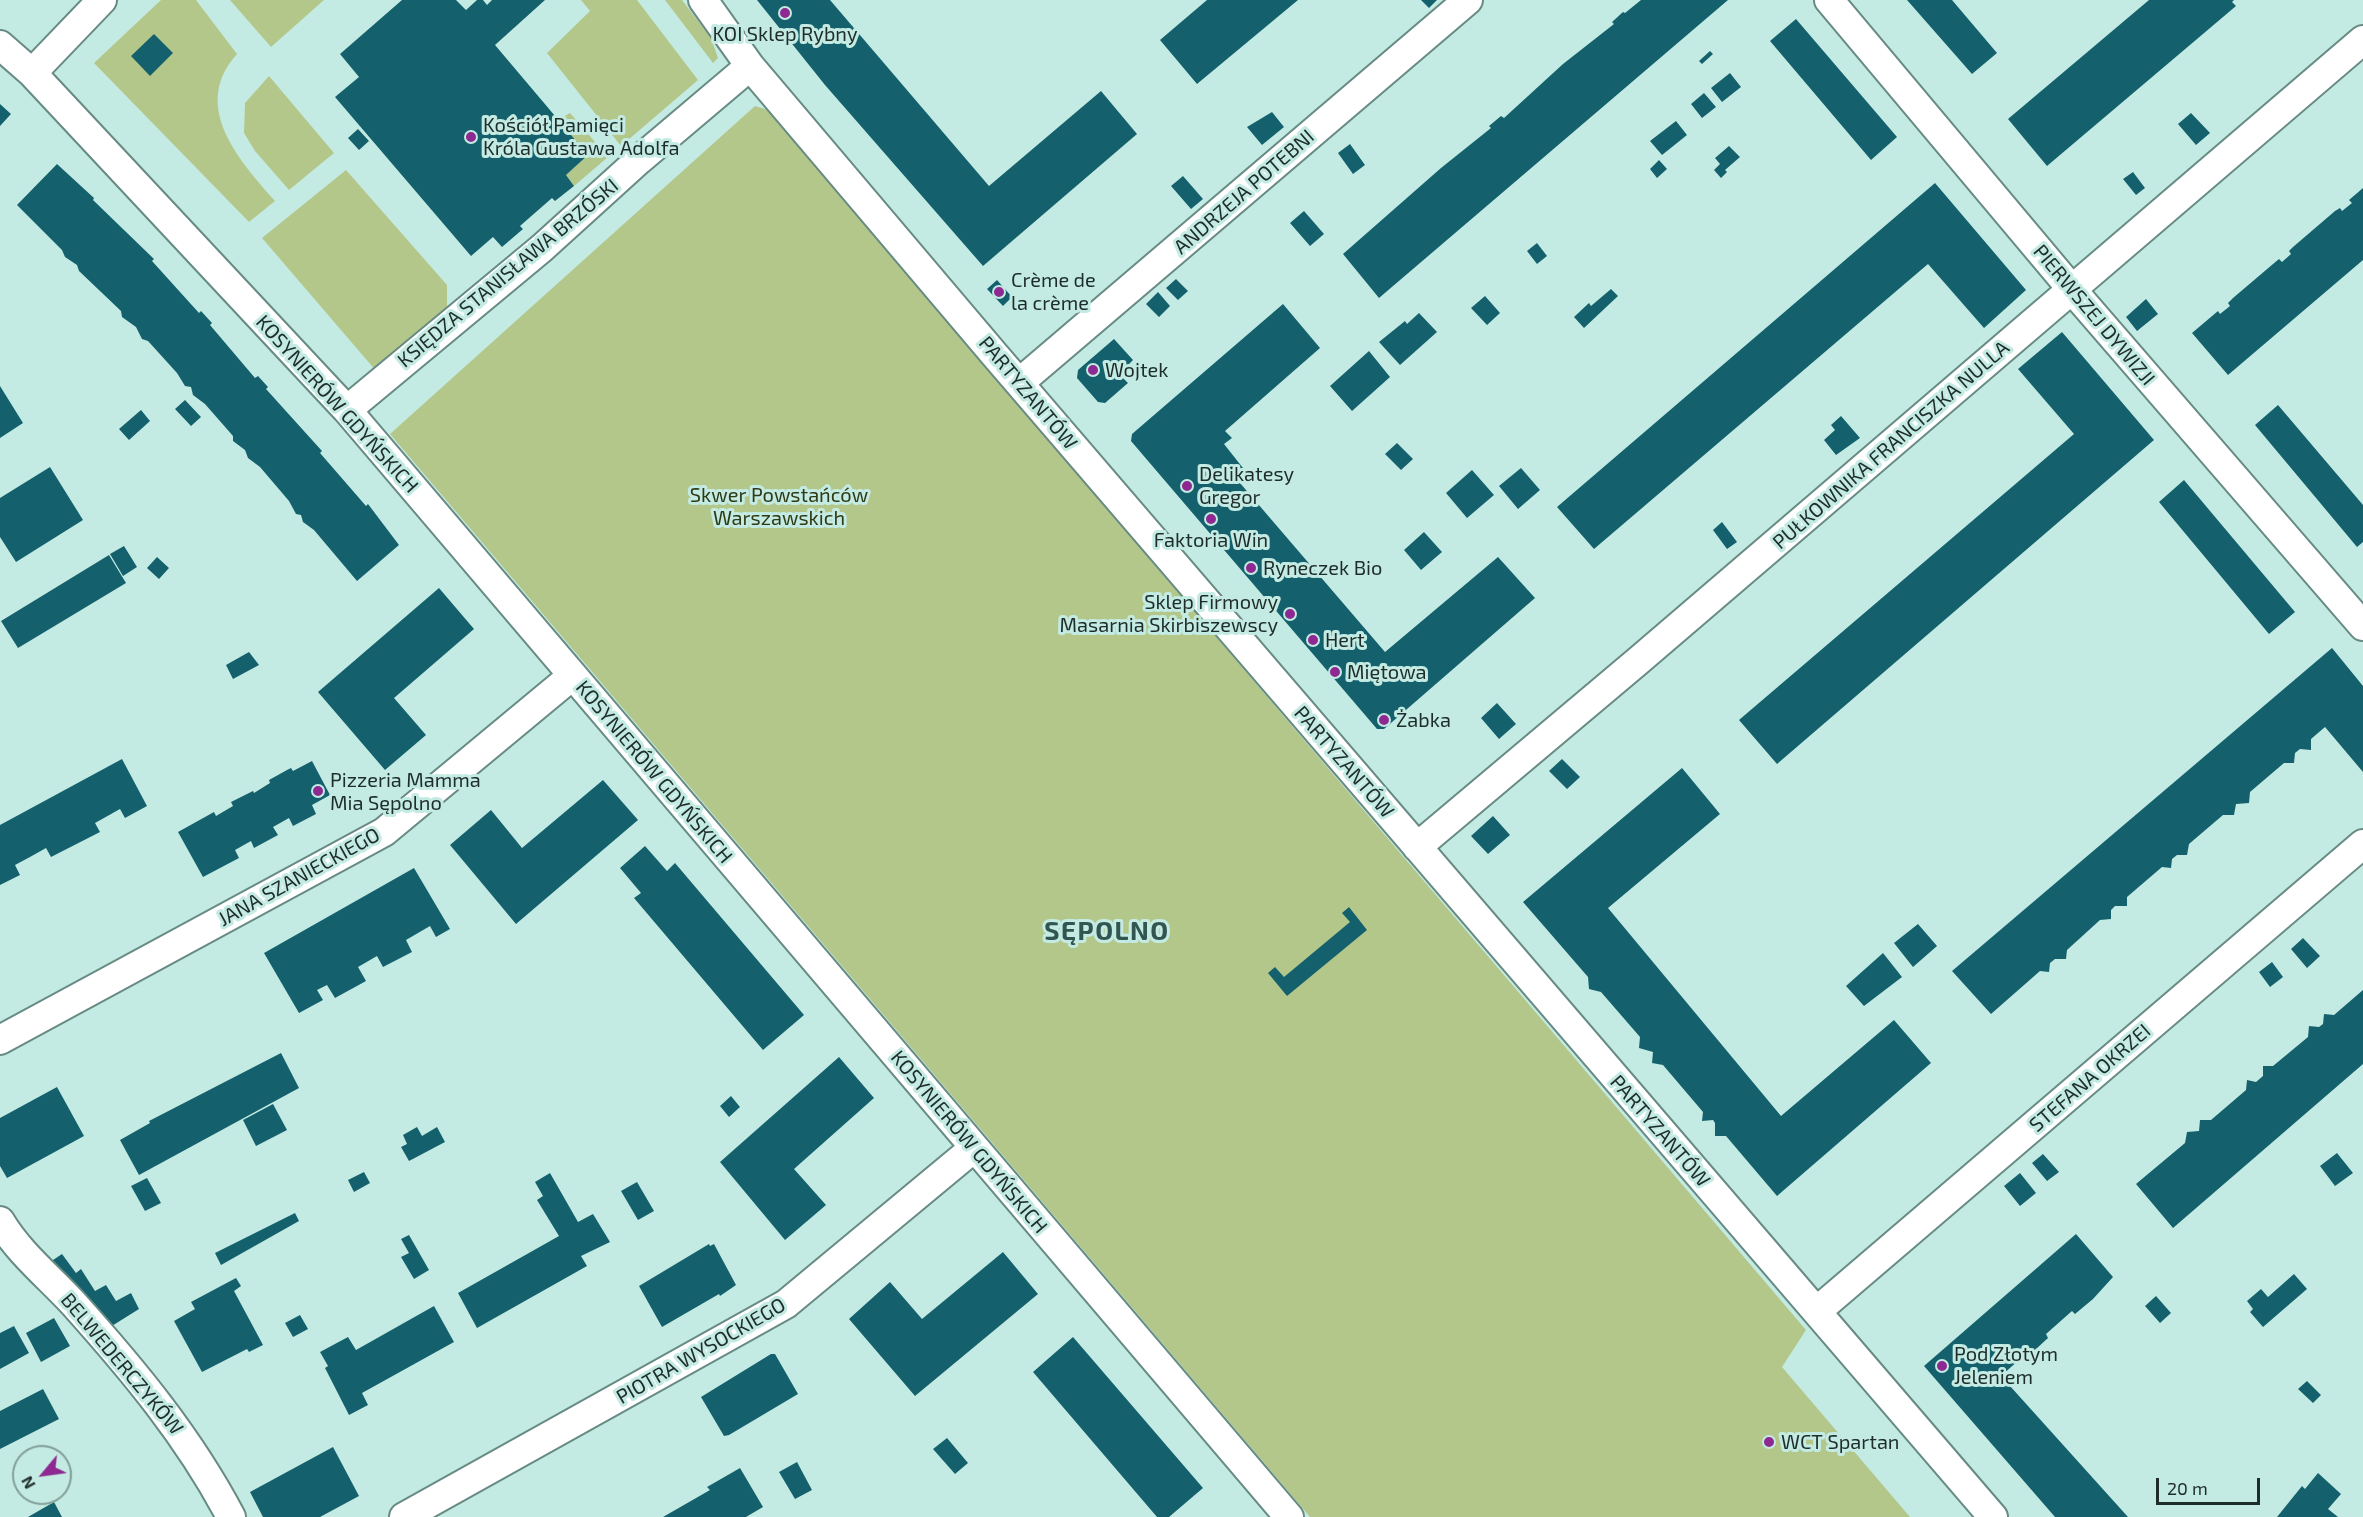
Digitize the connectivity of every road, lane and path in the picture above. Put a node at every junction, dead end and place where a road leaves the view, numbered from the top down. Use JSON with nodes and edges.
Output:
{"nodes":[{"id":1,"x":102,"y":0,"type":"edge"},
{"id":2,"x":703,"y":0,"type":"edge"},
{"id":3,"x":1468,"y":0,"type":"edge"},
{"id":4,"x":1829,"y":0,"type":"edge"},
{"id":5,"x":2363,"y":40,"type":"edge"},
{"id":6,"x":0,"y":45,"type":"edge"},
{"id":7,"x":750,"y":66,"type":"junction"},
{"id":8,"x":32,"y":73,"type":"junction"},
{"id":9,"x":2072,"y":290,"type":"junction"},
{"id":10,"x":1019,"y":383,"type":"junction"},
{"id":11,"x":347,"y":410,"type":"junction"},
{"id":12,"x":2363,"y":626,"type":"edge"},
{"id":13,"x":572,"y":676,"type":"junction"},
{"id":14,"x":2363,"y":844,"type":"edge"},
{"id":15,"x":1417,"y":847,"type":"junction"},
{"id":16,"x":0,"y":1040,"type":"edge"},
{"id":17,"x":974,"y":1148,"type":"junction"},
{"id":18,"x":0,"y":1221,"type":"edge"},
{"id":19,"x":1817,"y":1311,"type":"junction"},
{"id":20,"x":231,"y":1517,"type":"edge"},
{"id":21,"x":404,"y":1517,"type":"edge"},
{"id":22,"x":1289,"y":1517,"type":"edge"},
{"id":23,"x":1993,"y":1517,"type":"edge"}],
"edges":[{"from":1,"to":8,"type":"street"},
{"from":2,"to":7,"type":"street","name":"PARTYZANTÓW"},
{"from":3,"to":10,"type":"street","name":"ANDRZEJA POTEBNI"},
{"from":4,"to":9,"type":"street","name":"PIERWSZEJ DYWIZJI"},
{"from":5,"to":9,"type":"street","name":"PUŁKOWNIKA FRANCISZKA NULLA"},
{"from":6,"to":8,"type":"street","name":"KOSYNIERÓW GDYŃSKICH"},
{"from":7,"to":10,"type":"street","name":"PARTYZANTÓW"},
{"from":7,"to":11,"type":"street","name":"KSIĘDZA STANISŁAWA BRZÓSKI"},
{"from":8,"to":11,"type":"street","name":"KOSYNIERÓW GDYŃSKICH"},
{"from":9,"to":12,"type":"street","name":"PIERWSZEJ DYWIZJI"},
{"from":9,"to":15,"type":"street","name":"PUŁKOWNIKA FRANCISZKA NULLA"},
{"from":10,"to":15,"type":"street","name":"PARTYZANTÓW"},
{"from":11,"to":13,"type":"street","name":"KOSYNIERÓW GDYŃSKICH"},
{"from":13,"to":16,"type":"street","name":"JANA SZANIECKIEGO"},
{"from":13,"to":17,"type":"street","name":"KOSYNIERÓW GDYŃSKICH"},
{"from":14,"to":19,"type":"street","name":"STEFANA OKRZEI"},
{"from":15,"to":19,"type":"street","name":"PARTYZANTÓW"},
{"from":17,"to":21,"type":"street","name":"PIOTRA WYSOCKIEGO"},
{"from":17,"to":22,"type":"street","name":"KOSYNIERÓW GDYŃSKICH"},
{"from":18,"to":20,"type":"street","name":"BELWEDERCZYKÓW"},
{"from":19,"to":23,"type":"street","name":"PARTYZANTÓW"}]}
